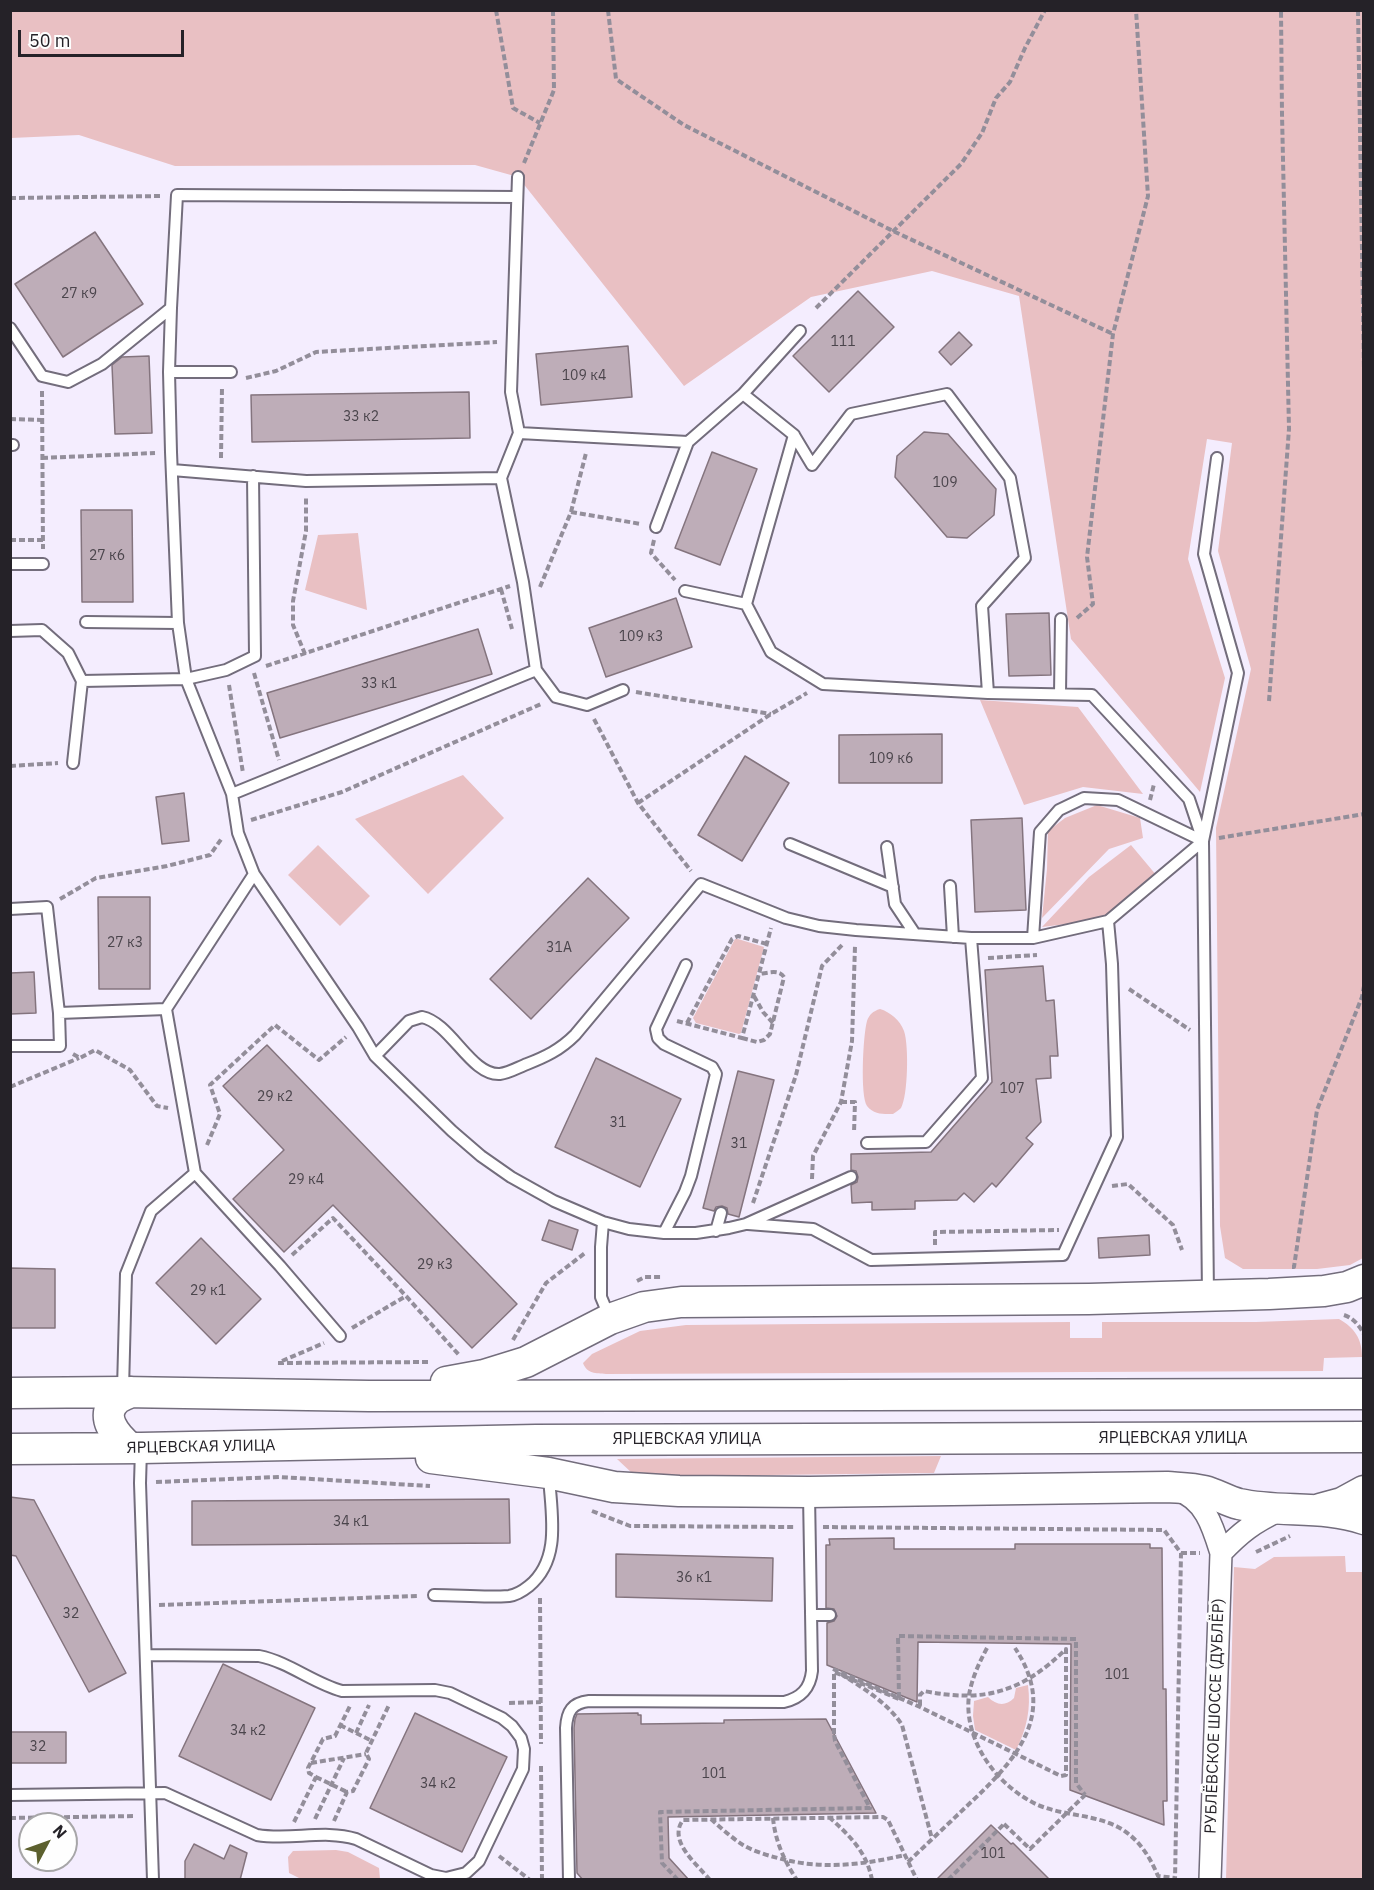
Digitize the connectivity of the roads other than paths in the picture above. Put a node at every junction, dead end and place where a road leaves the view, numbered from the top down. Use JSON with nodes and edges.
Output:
{"nodes":[{"id":1,"x":518,"y":177,"type":"road end"},
{"id":2,"x":517,"y":197,"type":"junction"},
{"id":3,"x":171,"y":308,"type":"junction"},
{"id":4,"x":10,"y":328,"type":"edge"},
{"id":5,"x":800,"y":331,"type":"dead end"},
{"id":6,"x":169,"y":372,"type":"junction"},
{"id":7,"x":231,"y":372,"type":"dead end"},
{"id":8,"x":743,"y":394,"type":"junction"},
{"id":9,"x":519,"y":433,"type":"junction"},
{"id":10,"x":794,"y":435,"type":"junction"},
{"id":11,"x":688,"y":442,"type":"junction"},
{"id":12,"x":1217,"y":458,"type":"dead end"},
{"id":13,"x":172,"y":470,"type":"junction"},
{"id":14,"x":253,"y":476,"type":"junction"},
{"id":15,"x":501,"y":478,"type":"junction"},
{"id":16,"x":657,"y":527,"type":"road end"},
{"id":17,"x":10,"y":564,"type":"edge"},
{"id":18,"x":43,"y":564,"type":"road end"},
{"id":19,"x":685,"y":591,"type":"road end"},
{"id":20,"x":746,"y":604,"type":"junction"},
{"id":21,"x":1060,"y":619,"type":"dead end"},
{"id":22,"x":86,"y":622,"type":"dead end"},
{"id":23,"x":178,"y":623,"type":"junction"},
{"id":24,"x":10,"y":631,"type":"edge"},
{"id":25,"x":536,"y":670,"type":"junction"},
{"id":26,"x":186,"y":679,"type":"junction"},
{"id":27,"x":82,"y":681,"type":"junction"},
{"id":28,"x":623,"y":690,"type":"road end"},
{"id":29,"x":988,"y":693,"type":"junction"},
{"id":30,"x":1060,"y":694,"type":"junction"},
{"id":31,"x":73,"y":763,"type":"road end"},
{"id":32,"x":232,"y":794,"type":"junction"},
{"id":33,"x":1203,"y":841,"type":"junction"},
{"id":34,"x":790,"y":843,"type":"dead end"},
{"id":35,"x":887,"y":847,"type":"dead end"},
{"id":36,"x":254,"y":874,"type":"junction"},
{"id":37,"x":950,"y":885,"type":"dead end"},
{"id":38,"x":892,"y":887,"type":"junction"},
{"id":39,"x":10,"y":909,"type":"edge"},
{"id":40,"x":1108,"y":921,"type":"junction"},
{"id":41,"x":915,"y":934,"type":"junction"},
{"id":42,"x":953,"y":937,"type":"junction"},
{"id":43,"x":970,"y":938,"type":"junction"},
{"id":44,"x":1033,"y":938,"type":"junction"},
{"id":45,"x":686,"y":965,"type":"dead end"},
{"id":46,"x":166,"y":1009,"type":"junction"},
{"id":47,"x":59,"y":1013,"type":"junction"},
{"id":48,"x":10,"y":1046,"type":"edge"},
{"id":49,"x":375,"y":1056,"type":"junction"},
{"id":50,"x":867,"y":1143,"type":"road end"},
{"id":51,"x":195,"y":1173,"type":"junction"},
{"id":52,"x":851,"y":1177,"type":"dead end"},
{"id":53,"x":721,"y":1213,"type":"dead end"},
{"id":54,"x":603,"y":1222,"type":"junction"},
{"id":55,"x":746,"y":1224,"type":"junction"},
{"id":56,"x":716,"y":1231,"type":"junction"},
{"id":57,"x":664,"y":1233,"type":"junction"},
{"id":58,"x":1364,"y":1280,"type":"edge"},
{"id":59,"x":1208,"y":1294,"type":"junction"},
{"id":60,"x":1341,"y":1303,"type":"edge"},
{"id":61,"x":610,"y":1319,"type":"junction"},
{"id":62,"x":340,"y":1336,"type":"road end"},
{"id":63,"x":127,"y":1392,"type":"junction"},
{"id":64,"x":10,"y":1393,"type":"edge"},
{"id":65,"x":1362,"y":1394,"type":"dead end"},
{"id":66,"x":369,"y":1396,"type":"junction"},
{"id":67,"x":1364,"y":1437,"type":"edge"},
{"id":68,"x":335,"y":1445,"type":"junction"},
{"id":69,"x":136,"y":1448,"type":"junction"},
{"id":70,"x":10,"y":1449,"type":"edge"},
{"id":71,"x":548,"y":1473,"type":"junction"},
{"id":72,"x":1167,"y":1487,"type":"junction"},
{"id":73,"x":1364,"y":1491,"type":"edge"},
{"id":74,"x":809,"y":1492,"type":"junction"},
{"id":75,"x":1282,"y":1509,"type":"junction"},
{"id":76,"x":1317,"y":1510,"type":"junction"},
{"id":77,"x":1364,"y":1519,"type":"edge"},
{"id":78,"x":1221,"y":1553,"type":"junction"},
{"id":79,"x":434,"y":1595,"type":"road end"},
{"id":80,"x":811,"y":1615,"type":"junction"},
{"id":81,"x":830,"y":1615,"type":"dead end"},
{"id":82,"x":146,"y":1655,"type":"junction"},
{"id":83,"x":150,"y":1793,"type":"junction"},
{"id":84,"x":10,"y":1795,"type":"edge"},
{"id":85,"x":153,"y":1880,"type":"edge"},
{"id":86,"x":569,"y":1880,"type":"edge"},
{"id":87,"x":1210,"y":1880,"type":"edge"}],
"edges":[{"from":1,"to":2,"type":"lane"},
{"from":2,"to":3,"type":"lane"},
{"from":2,"to":9,"type":"lane"},
{"from":3,"to":4,"type":"lane"},
{"from":3,"to":6,"type":"lane"},
{"from":5,"to":8,"type":"lane"},
{"from":6,"to":7,"type":"lane"},
{"from":6,"to":13,"type":"lane"},
{"from":8,"to":10,"type":"lane"},
{"from":8,"to":11,"type":"lane"},
{"from":9,"to":11,"type":"lane"},
{"from":9,"to":15,"type":"lane"},
{"from":10,"to":20,"type":"lane"},
{"from":10,"to":29,"type":"lane"},
{"from":11,"to":16,"type":"lane"},
{"from":12,"to":33,"type":"lane"},
{"from":13,"to":14,"type":"lane"},
{"from":13,"to":23,"type":"lane"},
{"from":14,"to":15,"type":"lane"},
{"from":14,"to":26,"type":"lane"},
{"from":15,"to":25,"type":"lane"},
{"from":17,"to":18,"type":"lane"},
{"from":19,"to":20,"type":"lane"},
{"from":20,"to":29,"type":"lane"},
{"from":21,"to":30,"type":"lane"},
{"from":22,"to":23,"type":"lane"},
{"from":23,"to":26,"type":"lane"},
{"from":24,"to":27,"type":"lane"},
{"from":25,"to":28,"type":"lane"},
{"from":25,"to":32,"type":"lane"},
{"from":26,"to":27,"type":"lane"},
{"from":26,"to":32,"type":"lane"},
{"from":27,"to":31,"type":"lane"},
{"from":29,"to":30,"type":"lane"},
{"from":30,"to":33,"type":"lane"},
{"from":32,"to":36,"type":"lane"},
{"from":33,"to":40,"type":"lane"},
{"from":33,"to":44,"type":"lane"},
{"from":33,"to":59,"type":"lane"},
{"from":34,"to":38,"type":"lane"},
{"from":35,"to":38,"type":"lane"},
{"from":36,"to":46,"type":"lane"},
{"from":36,"to":49,"type":"lane"},
{"from":37,"to":42,"type":"lane"},
{"from":38,"to":41,"type":"lane"},
{"from":39,"to":47,"type":"lane"},
{"from":40,"to":44,"type":"lane"},
{"from":40,"to":55,"type":"lane"},
{"from":41,"to":42,"type":"lane"},
{"from":41,"to":49,"type":"lane"},
{"from":42,"to":43,"type":"lane"},
{"from":43,"to":44,"type":"lane"},
{"from":43,"to":50,"type":"lane"},
{"from":45,"to":57,"type":"lane"},
{"from":46,"to":47,"type":"lane"},
{"from":46,"to":51,"type":"lane"},
{"from":47,"to":48,"type":"lane"},
{"from":49,"to":54,"type":"lane"},
{"from":51,"to":62,"type":"lane"},
{"from":51,"to":63,"type":"lane"},
{"from":52,"to":55,"type":"lane"},
{"from":53,"to":56,"type":"lane"},
{"from":54,"to":57,"type":"lane"},
{"from":54,"to":61,"type":"lane"},
{"from":55,"to":56,"type":"lane"},
{"from":56,"to":57,"type":"lane"},
{"from":58,"to":60,"type":"main road"},
{"from":59,"to":60,"type":"main road"},
{"from":59,"to":61,"type":"main road"},
{"from":61,"to":66,"type":"main road"},
{"from":63,"to":64,"type":"main road"},
{"from":63,"to":66,"type":"main road"},
{"from":63,"to":69,"type":"main road"},
{"from":65,"to":66,"type":"main road"},
{"from":67,"to":68,"type":"main road","name":"ЯРЦЕВСКАЯ УЛИЦА"},
{"from":68,"to":69,"type":"main road","name":"ЯРЦЕВСКАЯ УЛИЦА"},
{"from":68,"to":71,"type":"main road"},
{"from":69,"to":70,"type":"main road","name":"ЯРЦЕВСКАЯ УЛИЦА"},
{"from":69,"to":82,"type":"lane"},
{"from":71,"to":74,"type":"main road"},
{"from":71,"to":79,"type":"lane"},
{"from":72,"to":74,"type":"main road"},
{"from":72,"to":75,"type":"main road"},
{"from":72,"to":78,"type":"street","name":"РУБЛЁВСКОЕ ШОССЕ (ДУБЛЁР)"},
{"from":73,"to":76,"type":"main road"},
{"from":74,"to":80,"type":"lane"},
{"from":75,"to":76,"type":"main road"},
{"from":75,"to":78,"type":"street"},
{"from":76,"to":77,"type":"main road"},
{"from":78,"to":87,"type":"street","name":"РУБЛЁВСКОЕ ШОССЕ (ДУБЛЁР)"},
{"from":80,"to":81,"type":"lane"},
{"from":80,"to":86,"type":"lane"},
{"from":82,"to":83,"type":"lane"},
{"from":82,"to":83,"type":"lane"},
{"from":83,"to":84,"type":"lane"},
{"from":83,"to":85,"type":"lane"}]}
